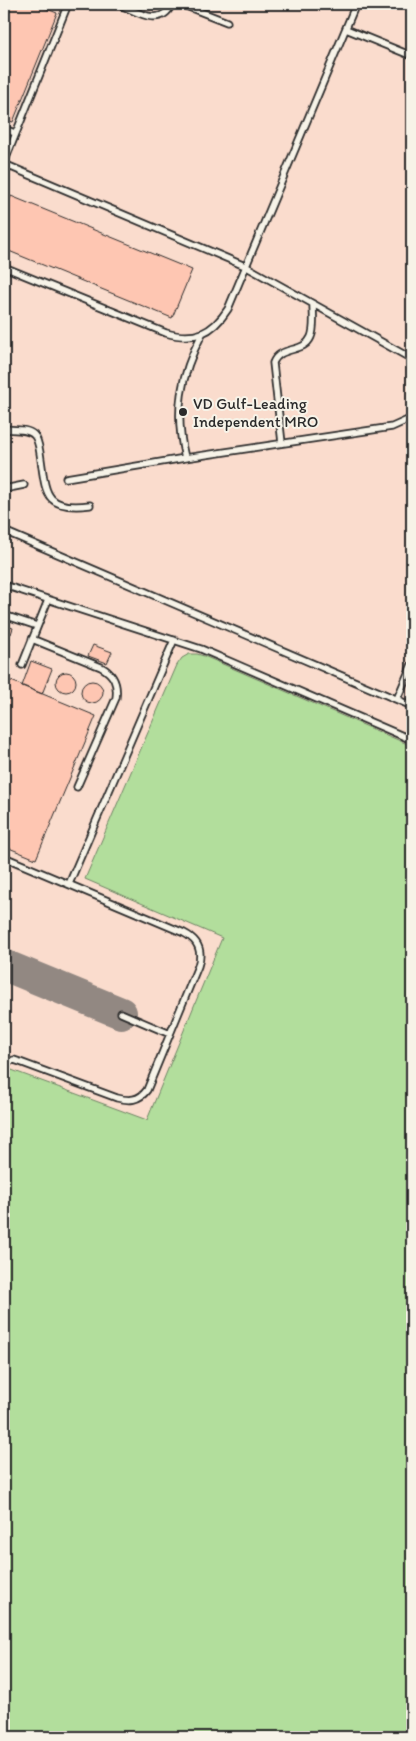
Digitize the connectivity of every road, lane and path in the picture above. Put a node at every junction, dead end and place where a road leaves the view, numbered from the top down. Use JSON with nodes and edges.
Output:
{"nodes":[{"id":1,"x":68,"y":4,"type":"edge"},
{"id":2,"x":118,"y":4,"type":"edge"},
{"id":3,"x":172,"y":4,"type":"edge"},
{"id":4,"x":181,"y":4,"type":"edge"},
{"id":5,"x":356,"y":4,"type":"edge"},
{"id":6,"x":227,"y":22,"type":"dead end"},
{"id":7,"x":346,"y":29,"type":"junction"},
{"id":8,"x":412,"y":56,"type":"edge"},
{"id":9,"x":4,"y":129,"type":"edge"},
{"id":10,"x":15,"y":133,"type":"junction"},
{"id":11,"x":4,"y":164,"type":"edge"},
{"id":12,"x":4,"y":266,"type":"edge"},
{"id":13,"x":245,"y":266,"type":"junction"},
{"id":14,"x":313,"y":305,"type":"junction"},
{"id":15,"x":202,"y":334,"type":"junction"},
{"id":16,"x":412,"y":359,"type":"edge"},
{"id":17,"x":412,"y":418,"type":"edge"},
{"id":18,"x":4,"y":429,"type":"edge"},
{"id":19,"x":282,"y":443,"type":"junction"},
{"id":20,"x":185,"y":458,"type":"junction"},
{"id":21,"x":66,"y":478,"type":"dead end"},
{"id":22,"x":24,"y":485,"type":"dead end"},
{"id":23,"x":4,"y":488,"type":"edge"},
{"id":24,"x":90,"y":505,"type":"dead end"},
{"id":25,"x":4,"y":531,"type":"edge"},
{"id":26,"x":4,"y":585,"type":"edge"},
{"id":27,"x":48,"y":600,"type":"junction"},
{"id":28,"x":4,"y":615,"type":"edge"},
{"id":29,"x":37,"y":626,"type":"junction"},
{"id":30,"x":32,"y":639,"type":"junction"},
{"id":31,"x":174,"y":640,"type":"junction"},
{"id":32,"x":412,"y":664,"type":"edge"},
{"id":33,"x":22,"y":665,"type":"dead end"},
{"id":34,"x":397,"y":699,"type":"junction"},
{"id":35,"x":412,"y":706,"type":"edge"},
{"id":36,"x":412,"y":740,"type":"edge"},
{"id":37,"x":77,"y":787,"type":"dead end"},
{"id":38,"x":4,"y":857,"type":"edge"},
{"id":39,"x":69,"y":884,"type":"junction"},
{"id":40,"x":121,"y":1013,"type":"dead end"},
{"id":41,"x":170,"y":1034,"type":"junction"},
{"id":42,"x":4,"y":1063,"type":"edge"}],
"edges":[{"from":1,"to":10,"type":"lane"},
{"from":2,"to":3,"type":"lane"},
{"from":4,"to":6,"type":"lane"},
{"from":5,"to":7,"type":"lane"},
{"from":7,"to":8,"type":"lane"},
{"from":7,"to":13,"type":"lane"},
{"from":9,"to":10,"type":"lane"},
{"from":10,"to":11,"type":"lane"},
{"from":11,"to":13,"type":"lane"},
{"from":12,"to":15,"type":"lane"},
{"from":13,"to":14,"type":"lane"},
{"from":13,"to":15,"type":"lane"},
{"from":14,"to":16,"type":"lane"},
{"from":14,"to":19,"type":"lane"},
{"from":15,"to":20,"type":"lane"},
{"from":17,"to":19,"type":"lane"},
{"from":18,"to":24,"type":"lane"},
{"from":19,"to":20,"type":"lane"},
{"from":20,"to":21,"type":"lane"},
{"from":22,"to":23,"type":"lane"},
{"from":25,"to":34,"type":"lane"},
{"from":26,"to":27,"type":"lane"},
{"from":27,"to":29,"type":"lane"},
{"from":27,"to":31,"type":"lane"},
{"from":28,"to":29,"type":"lane"},
{"from":29,"to":30,"type":"lane"},
{"from":30,"to":33,"type":"lane"},
{"from":30,"to":37,"type":"lane"},
{"from":31,"to":36,"type":"lane"},
{"from":31,"to":39,"type":"lane"},
{"from":32,"to":34,"type":"lane"},
{"from":34,"to":35,"type":"lane"},
{"from":38,"to":39,"type":"lane"},
{"from":39,"to":41,"type":"lane"},
{"from":40,"to":41,"type":"lane"},
{"from":41,"to":42,"type":"lane"}]}
